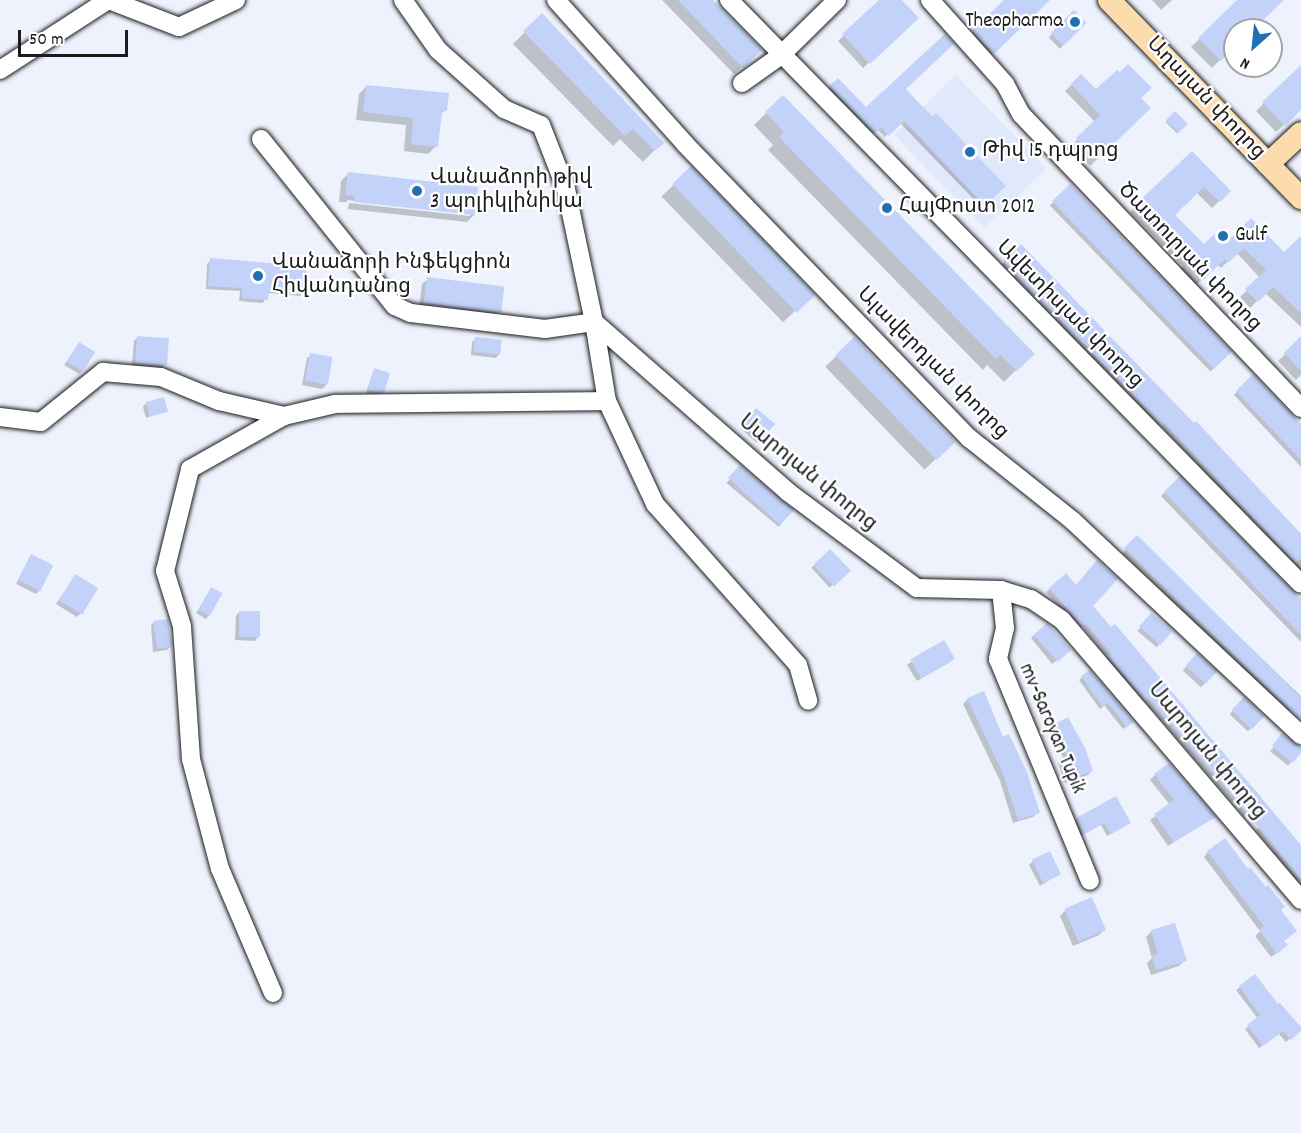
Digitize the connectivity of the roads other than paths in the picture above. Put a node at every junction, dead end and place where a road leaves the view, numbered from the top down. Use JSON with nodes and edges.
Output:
{"nodes":[{"id":1,"x":108,"y":0,"type":"edge"},
{"id":2,"x":236,"y":0,"type":"edge"},
{"id":3,"x":403,"y":0,"type":"edge"},
{"id":4,"x":556,"y":0,"type":"edge"},
{"id":5,"x":729,"y":0,"type":"edge"},
{"id":6,"x":837,"y":0,"type":"edge"},
{"id":7,"x":930,"y":0,"type":"edge"},
{"id":8,"x":1109,"y":0,"type":"edge"},
{"id":9,"x":780,"y":56,"type":"junction"},
{"id":10,"x":0,"y":70,"type":"edge"},
{"id":11,"x":742,"y":83,"type":"dead end"},
{"id":12,"x":1301,"y":133,"type":"edge"},
{"id":13,"x":261,"y":139,"type":"dead end"},
{"id":14,"x":1269,"y":164,"type":"junction"},
{"id":15,"x":1301,"y":198,"type":"edge"},
{"id":16,"x":594,"y":322,"type":"junction"},
{"id":17,"x":607,"y":401,"type":"junction"},
{"id":18,"x":1301,"y":408,"type":"edge"},
{"id":19,"x":284,"y":416,"type":"junction"},
{"id":20,"x":0,"y":417,"type":"edge"},
{"id":21,"x":1301,"y":584,"type":"edge"},
{"id":22,"x":1001,"y":590,"type":"junction"},
{"id":23,"x":808,"y":701,"type":"dead end"},
{"id":24,"x":1301,"y":735,"type":"edge"},
{"id":25,"x":1090,"y":881,"type":"dead end"},
{"id":26,"x":1301,"y":900,"type":"edge"},
{"id":27,"x":273,"y":993,"type":"dead end"}],
"edges":[{"from":1,"to":2,"type":"street"},
{"from":1,"to":10,"type":"street"},
{"from":3,"to":16,"type":"street"},
{"from":4,"to":24,"type":"street","name":"Ալավերդյան փողոց"},
{"from":5,"to":9,"type":"street","name":"Ավետիսյան փողոց"},
{"from":6,"to":9,"type":"street"},
{"from":7,"to":18,"type":"street","name":"Ծատուրյան փողոց"},
{"from":8,"to":14,"type":"main road","name":"Աղայան փողոց"},
{"from":9,"to":11,"type":"street"},
{"from":9,"to":21,"type":"street","name":"Ավետիսյան փողոց"},
{"from":12,"to":14,"type":"main road"},
{"from":13,"to":16,"type":"street"},
{"from":14,"to":15,"type":"main road","name":"Աղայան փողոց"},
{"from":16,"to":17,"type":"street"},
{"from":16,"to":22,"type":"street","name":"Սարոյան փողոց"},
{"from":17,"to":19,"type":"street"},
{"from":17,"to":23,"type":"street"},
{"from":19,"to":20,"type":"street"},
{"from":19,"to":27,"type":"street"},
{"from":22,"to":25,"type":"street","name":"mv-Saroyan Tupik"},
{"from":22,"to":26,"type":"street","name":"Սարոյան փողոց"}]}
